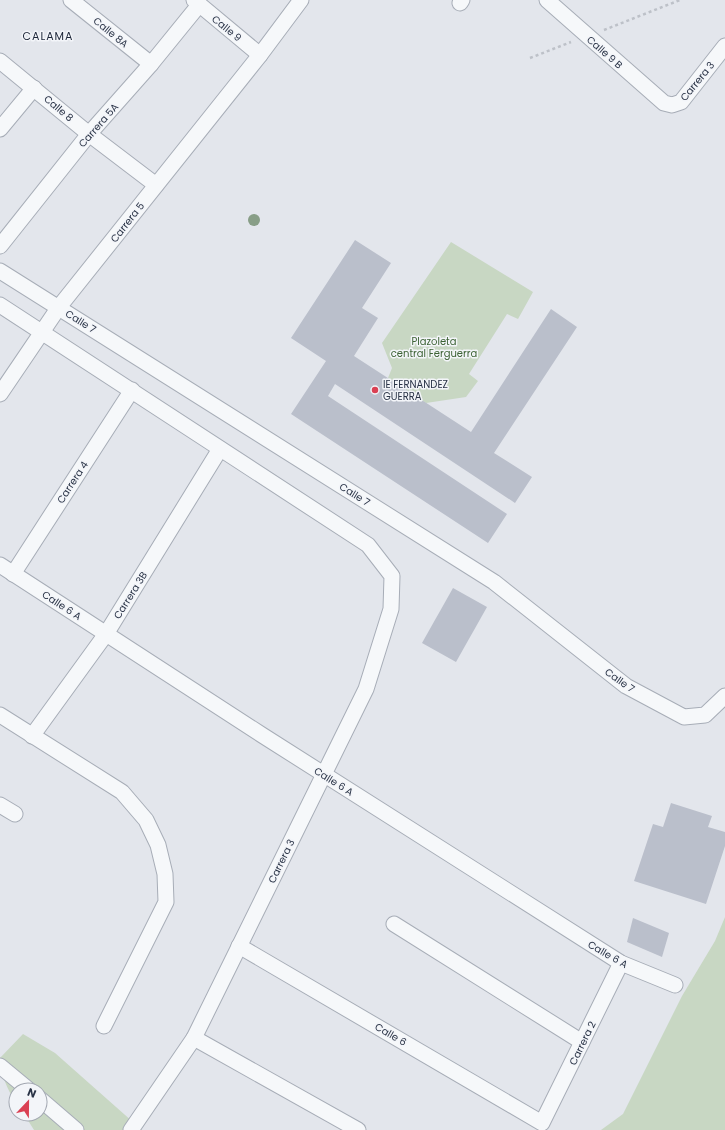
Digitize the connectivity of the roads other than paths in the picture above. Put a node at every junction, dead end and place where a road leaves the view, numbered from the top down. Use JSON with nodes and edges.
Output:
{"nodes":[{"id":1,"x":71,"y":0,"type":"edge"},
{"id":2,"x":301,"y":0,"type":"edge"},
{"id":3,"x":547,"y":0,"type":"edge"},
{"id":4,"x":197,"y":3,"type":"edge"},
{"id":5,"x":725,"y":46,"type":"edge"},
{"id":6,"x":260,"y":55,"type":"junction"},
{"id":7,"x":0,"y":60,"type":"edge"},
{"id":8,"x":151,"y":64,"type":"junction"},
{"id":9,"x":34,"y":88,"type":"junction"},
{"id":10,"x":664,"y":103,"type":"joint"},
{"id":11,"x":0,"y":129,"type":"edge"},
{"id":12,"x":89,"y":134,"type":"junction"},
{"id":13,"x":156,"y":185,"type":"junction"},
{"id":14,"x":0,"y":246,"type":"edge"},
{"id":15,"x":0,"y":271,"type":"edge"},
{"id":16,"x":0,"y":305,"type":"edge"},
{"id":17,"x":59,"y":308,"type":"junction"},
{"id":18,"x":42,"y":333,"type":"junction"},
{"id":19,"x":132,"y":390,"type":"junction"},
{"id":20,"x":0,"y":394,"type":"edge"},
{"id":21,"x":220,"y":449,"type":"junction"},
{"id":22,"x":0,"y":565,"type":"edge"},
{"id":23,"x":13,"y":574,"type":"junction"},
{"id":24,"x":106,"y":634,"type":"junction"},
{"id":25,"x":725,"y":696,"type":"edge"},
{"id":26,"x":0,"y":714,"type":"edge"},
{"id":27,"x":32,"y":736,"type":"junction"},
{"id":28,"x":324,"y":774,"type":"junction"},
{"id":29,"x":0,"y":805,"type":"edge"},
{"id":30,"x":15,"y":814,"type":"dead end"},
{"id":31,"x":394,"y":924,"type":"dead end"},
{"id":32,"x":239,"y":946,"type":"junction"},
{"id":33,"x":621,"y":963,"type":"junction"},
{"id":34,"x":675,"y":985,"type":"dead end"},
{"id":35,"x":104,"y":1026,"type":"dead end"},
{"id":36,"x":194,"y":1038,"type":"junction"},
{"id":37,"x":582,"y":1042,"type":"junction"},
{"id":38,"x":0,"y":1066,"type":"edge"},
{"id":39,"x":19,"y":1082,"type":"edge"},
{"id":40,"x":48,"y":1106,"type":"edge"},
{"id":41,"x":542,"y":1122,"type":"joint"},
{"id":42,"x":76,"y":1130,"type":"edge"},
{"id":43,"x":131,"y":1130,"type":"edge"},
{"id":44,"x":358,"y":1130,"type":"edge"}],
"edges":[{"from":1,"to":8,"type":"street","name":"Calle 8A"},
{"from":2,"to":6,"type":"street","name":"Carrera 5"},
{"from":3,"to":10,"type":"street","name":"Calle 9 B"},
{"from":4,"to":6,"type":"street","name":"Calle 9"},
{"from":4,"to":8,"type":"street","name":"Carrera 5A"},
{"from":5,"to":10,"type":"street","name":"Carrera 3"},
{"from":6,"to":13,"type":"street","name":"Carrera 5"},
{"from":7,"to":9,"type":"street","name":"Calle 8"},
{"from":8,"to":12,"type":"street","name":"Carrera 5A"},
{"from":9,"to":11,"type":"street"},
{"from":9,"to":12,"type":"street","name":"Calle 8"},
{"from":12,"to":13,"type":"street","name":"Calle 8"},
{"from":12,"to":14,"type":"street","name":"Carrera 5A"},
{"from":13,"to":17,"type":"street","name":"Carrera 5"},
{"from":15,"to":17,"type":"street","name":"Calle 7"},
{"from":16,"to":18,"type":"street"},
{"from":17,"to":18,"type":"street","name":"Carrera 5"},
{"from":17,"to":25,"type":"street","name":"Calle 7"},
{"from":18,"to":19,"type":"street"},
{"from":18,"to":20,"type":"street","name":"Carrera 5"},
{"from":19,"to":21,"type":"street"},
{"from":19,"to":23,"type":"street","name":"Carrera 4"},
{"from":21,"to":24,"type":"street","name":"Carrera 3B"},
{"from":21,"to":28,"type":"street","name":"Carrera 3"},
{"from":22,"to":23,"type":"street","name":"Calle 6 A"},
{"from":23,"to":24,"type":"street","name":"Calle 6 A"},
{"from":24,"to":27,"type":"street","name":"Carrera 3B"},
{"from":24,"to":28,"type":"street","name":"Calle 6 A"},
{"from":26,"to":27,"type":"street"},
{"from":27,"to":35,"type":"street"},
{"from":28,"to":32,"type":"street","name":"Carrera 3"},
{"from":28,"to":33,"type":"street","name":"Calle 6 A"},
{"from":29,"to":30,"type":"street"},
{"from":31,"to":37,"type":"street"},
{"from":32,"to":36,"type":"street","name":"Carrera 3"},
{"from":32,"to":41,"type":"street","name":"Calle 6"},
{"from":33,"to":34,"type":"street","name":"Calle 6 A"},
{"from":33,"to":37,"type":"street","name":"Carrera 2"},
{"from":36,"to":43,"type":"street","name":"Carrera 3"},
{"from":36,"to":44,"type":"street"},
{"from":37,"to":41,"type":"street","name":"Carrera 2"},
{"from":38,"to":39,"type":"street"},
{"from":40,"to":42,"type":"street"}]}
